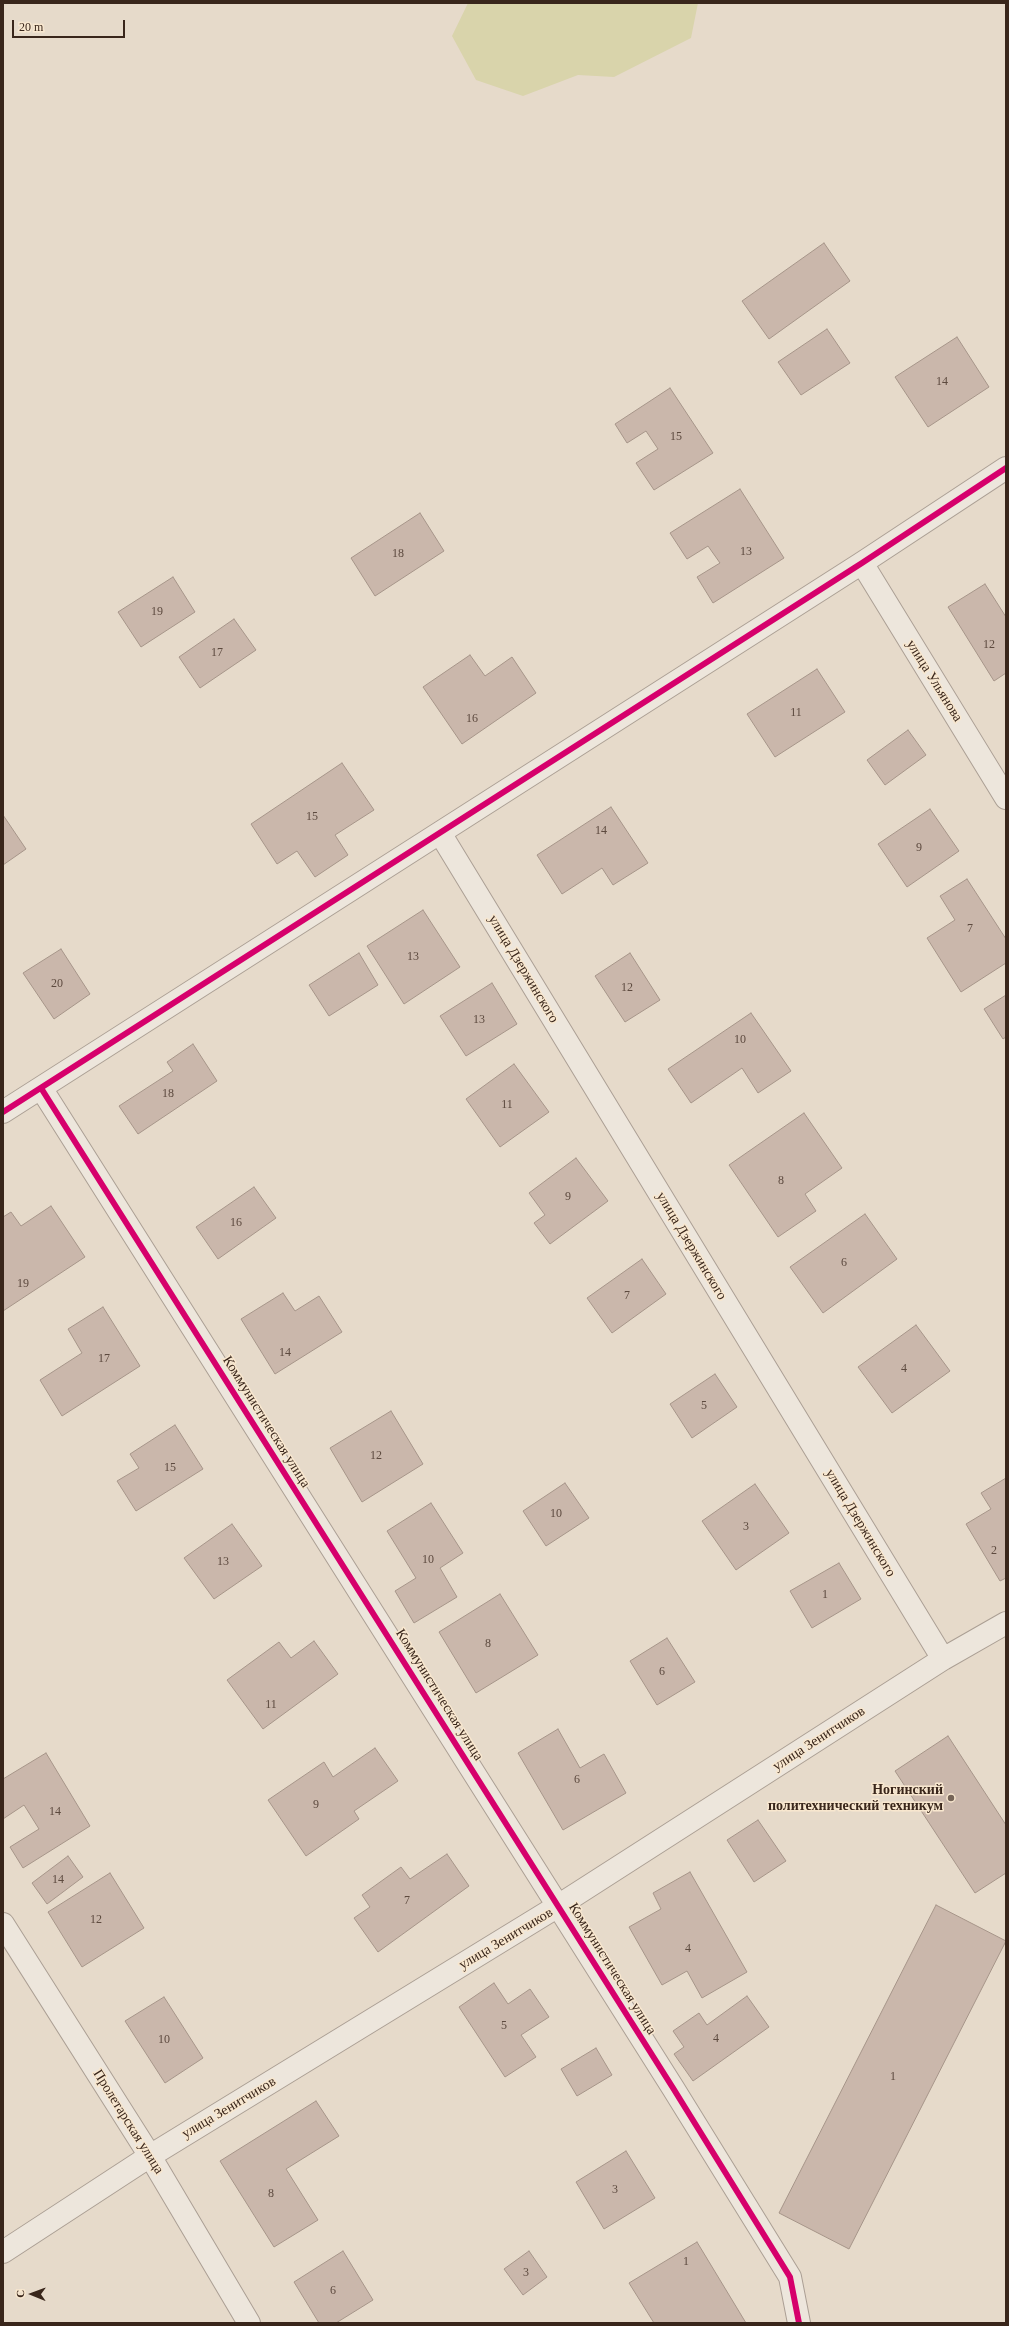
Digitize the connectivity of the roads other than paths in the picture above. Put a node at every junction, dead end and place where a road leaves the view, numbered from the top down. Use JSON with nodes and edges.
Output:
{"nodes":[{"id":1,"x":1006,"y":468,"type":"edge"},
{"id":2,"x":862,"y":563,"type":"junction"},
{"id":3,"x":1006,"y":798,"type":"edge"},
{"id":4,"x":440,"y":833,"type":"junction"},
{"id":5,"x":41,"y":1088,"type":"junction"},
{"id":6,"x":3,"y":1112,"type":"edge"},
{"id":7,"x":1006,"y":1623,"type":"edge"},
{"id":8,"x":943,"y":1659,"type":"junction"},
{"id":9,"x":558,"y":1906,"type":"junction"},
{"id":10,"x":3,"y":1924,"type":"edge"},
{"id":11,"x":150,"y":2156,"type":"junction"},
{"id":12,"x":3,"y":2252,"type":"edge"},
{"id":13,"x":250,"y":2323,"type":"edge"},
{"id":14,"x":799,"y":2323,"type":"edge"}],
"edges":[{"from":1,"to":2,"type":"street"},
{"from":2,"to":3,"type":"street","name":"улица Ульянова"},
{"from":2,"to":4,"type":"street"},
{"from":4,"to":5,"type":"street"},
{"from":4,"to":8,"type":"street","name":"улица Дзержинского"},
{"from":5,"to":6,"type":"street"},
{"from":5,"to":9,"type":"street","name":"Коммунистическая улица"},
{"from":7,"to":8,"type":"street","name":"улица Зенитчиков"},
{"from":8,"to":9,"type":"street","name":"улица Зенитчиков"},
{"from":9,"to":11,"type":"street","name":"улица Зенитчиков"},
{"from":9,"to":14,"type":"street","name":"Коммунистическая улица"},
{"from":10,"to":11,"type":"street","name":"Пролетарская улица"},
{"from":11,"to":12,"type":"street","name":"улица Зенитчиков"},
{"from":11,"to":13,"type":"street","name":"Пролетарская улица"}]}
